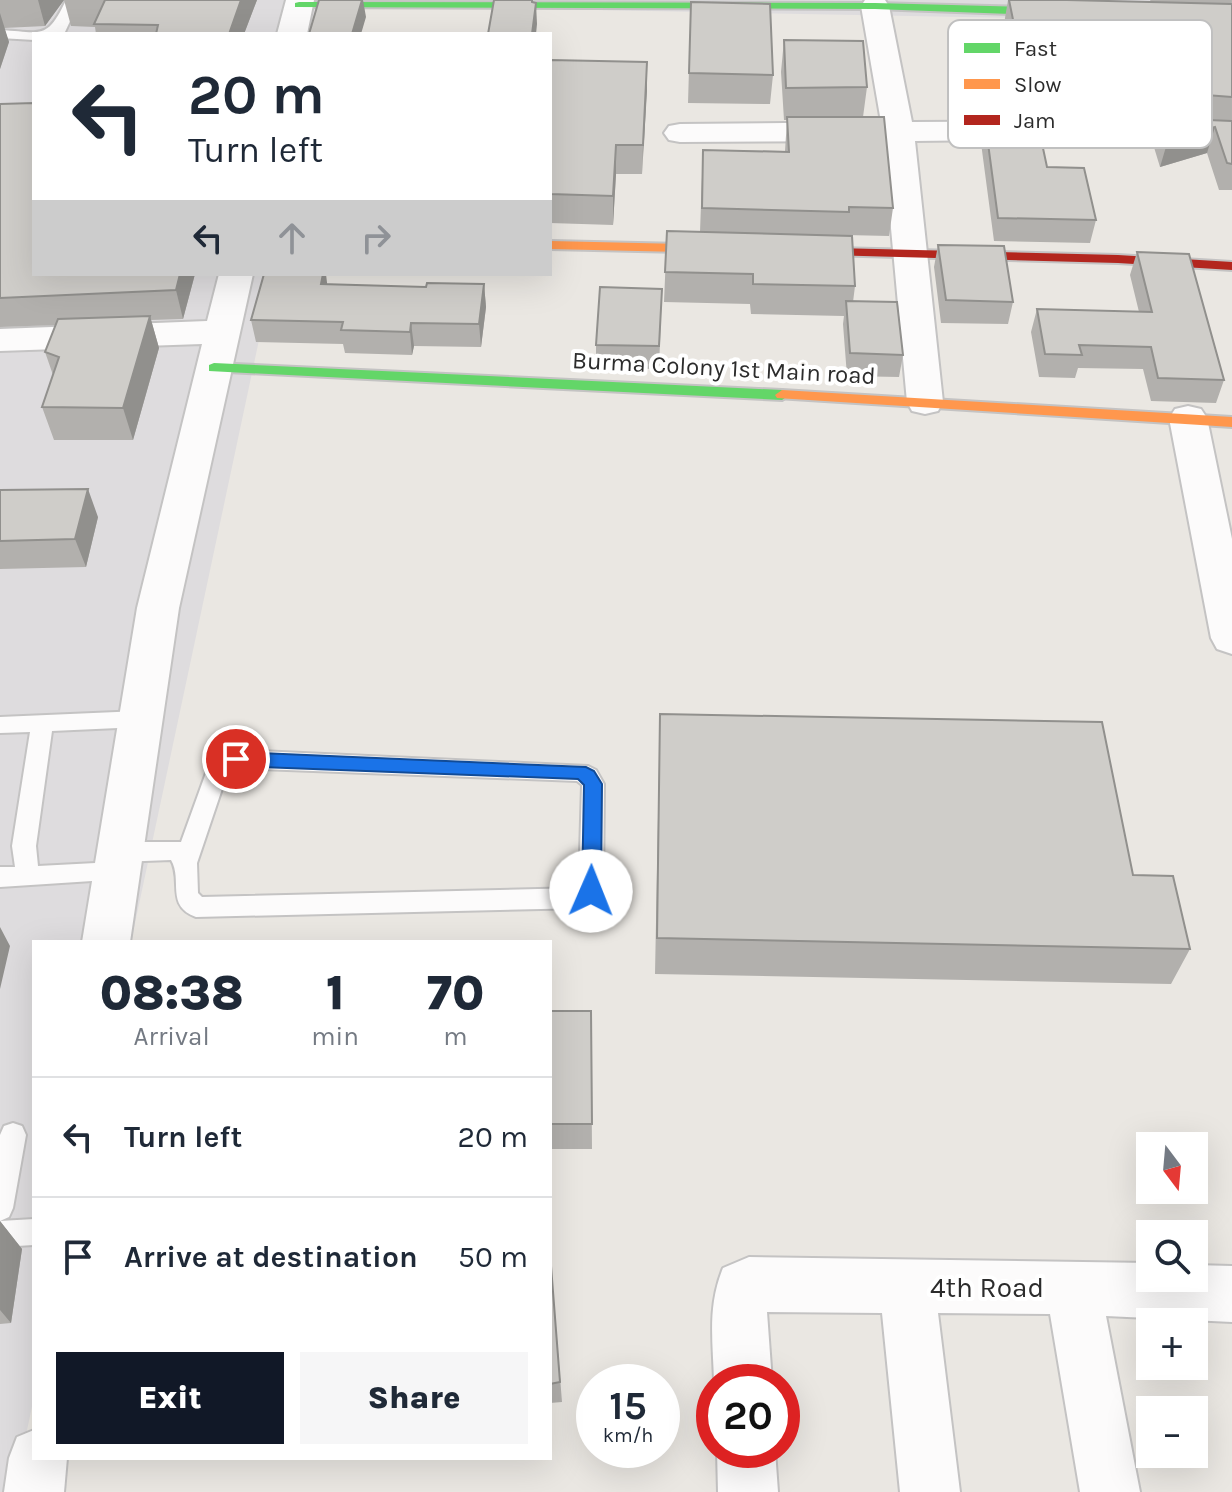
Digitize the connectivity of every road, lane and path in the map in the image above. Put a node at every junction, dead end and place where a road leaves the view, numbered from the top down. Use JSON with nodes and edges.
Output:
{"nodes":[{"id":1,"x":73,"y":0,"type":"edge"},
{"id":2,"x":300,"y":3,"type":"edge"},
{"id":3,"x":875,"y":6,"type":"junction"},
{"id":4,"x":1077,"y":13,"type":"edge"},
{"id":5,"x":52,"y":32,"type":"edge"},
{"id":6,"x":293,"y":32,"type":"edge"},
{"id":7,"x":0,"y":34,"type":"edge"},
{"id":8,"x":32,"y":36,"type":"edge"},
{"id":9,"x":898,"y":131,"type":"junction"},
{"id":10,"x":948,"y":131,"type":"edge"},
{"id":11,"x":680,"y":133,"type":"dead end"},
{"id":12,"x":1212,"y":134,"type":"edge"},
{"id":13,"x":1232,"y":135,"type":"edge"},
{"id":14,"x":552,"y":245,"type":"edge"},
{"id":15,"x":737,"y":250,"type":"edge"},
{"id":16,"x":769,"y":250,"type":"edge"},
{"id":17,"x":910,"y":254,"type":"junction"},
{"id":18,"x":1232,"y":266,"type":"edge"},
{"id":19,"x":236,"y":276,"type":"edge"},
{"id":20,"x":0,"y":340,"type":"edge"},
{"id":21,"x":218,"y":350,"type":"junction"},
{"id":22,"x":925,"y":402,"type":"junction"},
{"id":23,"x":1188,"y":418,"type":"junction"},
{"id":24,"x":1232,"y":422,"type":"edge"},
{"id":25,"x":1232,"y":638,"type":"edge"},
{"id":26,"x":140,"y":719,"type":"junction"},
{"id":27,"x":42,"y":724,"type":"junction"},
{"id":28,"x":0,"y":725,"type":"edge"},
{"id":29,"x":186,"y":861,"type":"junction"},
{"id":30,"x":116,"y":862,"type":"junction"},
{"id":31,"x":28,"y":876,"type":"junction"},
{"id":32,"x":0,"y":877,"type":"edge"},
{"id":33,"x":106,"y":940,"type":"edge"},
{"id":34,"x":13,"y":1135,"type":"dead end"},
{"id":35,"x":0,"y":1208,"type":"edge"},
{"id":36,"x":32,"y":1232,"type":"edge"},
{"id":37,"x":0,"y":1234,"type":"edge"},
{"id":38,"x":907,"y":1287,"type":"junction"},
{"id":39,"x":1073,"y":1287,"type":"junction"},
{"id":40,"x":1232,"y":1294,"type":"edge"},
{"id":41,"x":742,"y":1364,"type":"edge"},
{"id":42,"x":38,"y":1460,"type":"edge"},
{"id":43,"x":747,"y":1468,"type":"edge"},
{"id":44,"x":34,"y":1492,"type":"edge"},
{"id":45,"x":748,"y":1492,"type":"edge"},
{"id":46,"x":930,"y":1492,"type":"edge"},
{"id":47,"x":1110,"y":1492,"type":"edge"}],
"edges":[{"from":1,"to":5,"type":"lane"},
{"from":2,"to":3,"type":"street"},
{"from":2,"to":6,"type":"street"},
{"from":3,"to":4,"type":"street"},
{"from":3,"to":9,"type":"street"},
{"from":7,"to":8,"type":"lane"},
{"from":9,"to":10,"type":"street"},
{"from":9,"to":11,"type":"street"},
{"from":9,"to":17,"type":"street"},
{"from":12,"to":13,"type":"street"},
{"from":14,"to":15,"type":"street"},
{"from":16,"to":17,"type":"street"},
{"from":17,"to":18,"type":"street"},
{"from":17,"to":22,"type":"street"},
{"from":19,"to":21,"type":"street"},
{"from":20,"to":21,"type":"street"},
{"from":21,"to":22,"type":"street","name":"Burma Colony 1st Main road"},
{"from":21,"to":26,"type":"street"},
{"from":22,"to":23,"type":"street","name":"Burma Colony 1st Main road"},
{"from":23,"to":24,"type":"street","name":"Burma Colony 1st Main road"},
{"from":23,"to":25,"type":"street"},
{"from":26,"to":27,"type":"lane"},
{"from":26,"to":30,"type":"street"},
{"from":27,"to":28,"type":"lane"},
{"from":27,"to":31,"type":"lane"},
{"from":29,"to":29,"type":"lane"},
{"from":29,"to":30,"type":"lane"},
{"from":30,"to":31,"type":"lane"},
{"from":30,"to":33,"type":"street"},
{"from":31,"to":32,"type":"lane"},
{"from":34,"to":35,"type":"lane"},
{"from":36,"to":37,"type":"lane"},
{"from":38,"to":39,"type":"street","name":"4th Road"},
{"from":38,"to":41,"type":"street","name":"4th Road"},
{"from":38,"to":46,"type":"street"},
{"from":39,"to":40,"type":"street","name":"4th Road"},
{"from":39,"to":47,"type":"street"},
{"from":42,"to":44,"type":"street"},
{"from":43,"to":45,"type":"street"}]}
